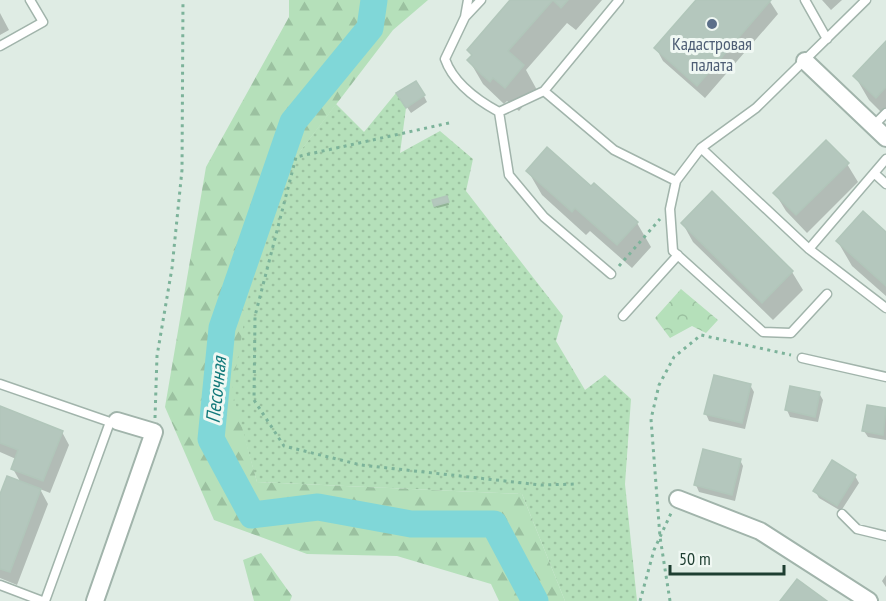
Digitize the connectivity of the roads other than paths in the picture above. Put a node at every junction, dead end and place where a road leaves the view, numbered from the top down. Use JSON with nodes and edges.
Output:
{"nodes":[{"id":1,"x":30,"y":0,"type":"edge"},
{"id":2,"x":468,"y":0,"type":"edge"},
{"id":3,"x":481,"y":0,"type":"edge"},
{"id":4,"x":619,"y":0,"type":"edge"},
{"id":5,"x":805,"y":0,"type":"edge"},
{"id":6,"x":866,"y":0,"type":"edge"},
{"id":7,"x":465,"y":17,"type":"junction"},
{"id":8,"x":826,"y":39,"type":"junction"},
{"id":9,"x":0,"y":46,"type":"edge"},
{"id":10,"x":805,"y":61,"type":"junction"},
{"id":11,"x":544,"y":91,"type":"junction"},
{"id":12,"x":499,"y":112,"type":"junction"},
{"id":13,"x":886,"y":113,"type":"edge"},
{"id":14,"x":873,"y":126,"type":"junction"},
{"id":15,"x":886,"y":138,"type":"edge"},
{"id":16,"x":701,"y":148,"type":"junction"},
{"id":17,"x":886,"y":159,"type":"edge"},
{"id":18,"x":873,"y":173,"type":"junction"},
{"id":19,"x":676,"y":181,"type":"junction"},
{"id":20,"x":886,"y":184,"type":"edge"},
{"id":21,"x":809,"y":249,"type":"junction"},
{"id":22,"x":678,"y":255,"type":"junction"},
{"id":23,"x":611,"y":274,"type":"road end"},
{"id":24,"x":827,"y":294,"type":"dead end"},
{"id":25,"x":886,"y":308,"type":"edge"},
{"id":26,"x":623,"y":316,"type":"dead end"},
{"id":27,"x":802,"y":358,"type":"road end"},
{"id":28,"x":886,"y":377,"type":"edge"},
{"id":29,"x":0,"y":384,"type":"edge"},
{"id":30,"x":117,"y":421,"type":"dead end"},
{"id":31,"x":678,"y":499,"type":"road end"},
{"id":32,"x":842,"y":514,"type":"dead end"},
{"id":33,"x":886,"y":536,"type":"edge"},
{"id":34,"x":0,"y":586,"type":"edge"},
{"id":35,"x":44,"y":601,"type":"edge"},
{"id":36,"x":95,"y":601,"type":"edge"},
{"id":37,"x":869,"y":601,"type":"edge"}],
"edges":[{"from":1,"to":9,"type":"lane"},
{"from":2,"to":7,"type":"lane"},
{"from":3,"to":7,"type":"lane"},
{"from":4,"to":11,"type":"lane"},
{"from":5,"to":8,"type":"lane"},
{"from":6,"to":8,"type":"lane"},
{"from":7,"to":12,"type":"lane"},
{"from":8,"to":10,"type":"lane"},
{"from":10,"to":14,"type":"street"},
{"from":10,"to":16,"type":"lane"},
{"from":11,"to":12,"type":"lane"},
{"from":11,"to":19,"type":"lane"},
{"from":12,"to":23,"type":"lane"},
{"from":13,"to":14,"type":"lane"},
{"from":14,"to":15,"type":"street"},
{"from":16,"to":19,"type":"lane"},
{"from":16,"to":21,"type":"lane"},
{"from":17,"to":18,"type":"lane"},
{"from":18,"to":20,"type":"lane"},
{"from":18,"to":21,"type":"lane"},
{"from":19,"to":22,"type":"lane"},
{"from":21,"to":25,"type":"lane"},
{"from":22,"to":24,"type":"lane"},
{"from":22,"to":26,"type":"lane"},
{"from":27,"to":28,"type":"lane"},
{"from":29,"to":35,"type":"lane"},
{"from":30,"to":36,"type":"street"},
{"from":31,"to":37,"type":"street"},
{"from":32,"to":33,"type":"lane"},
{"from":34,"to":35,"type":"lane"}]}
